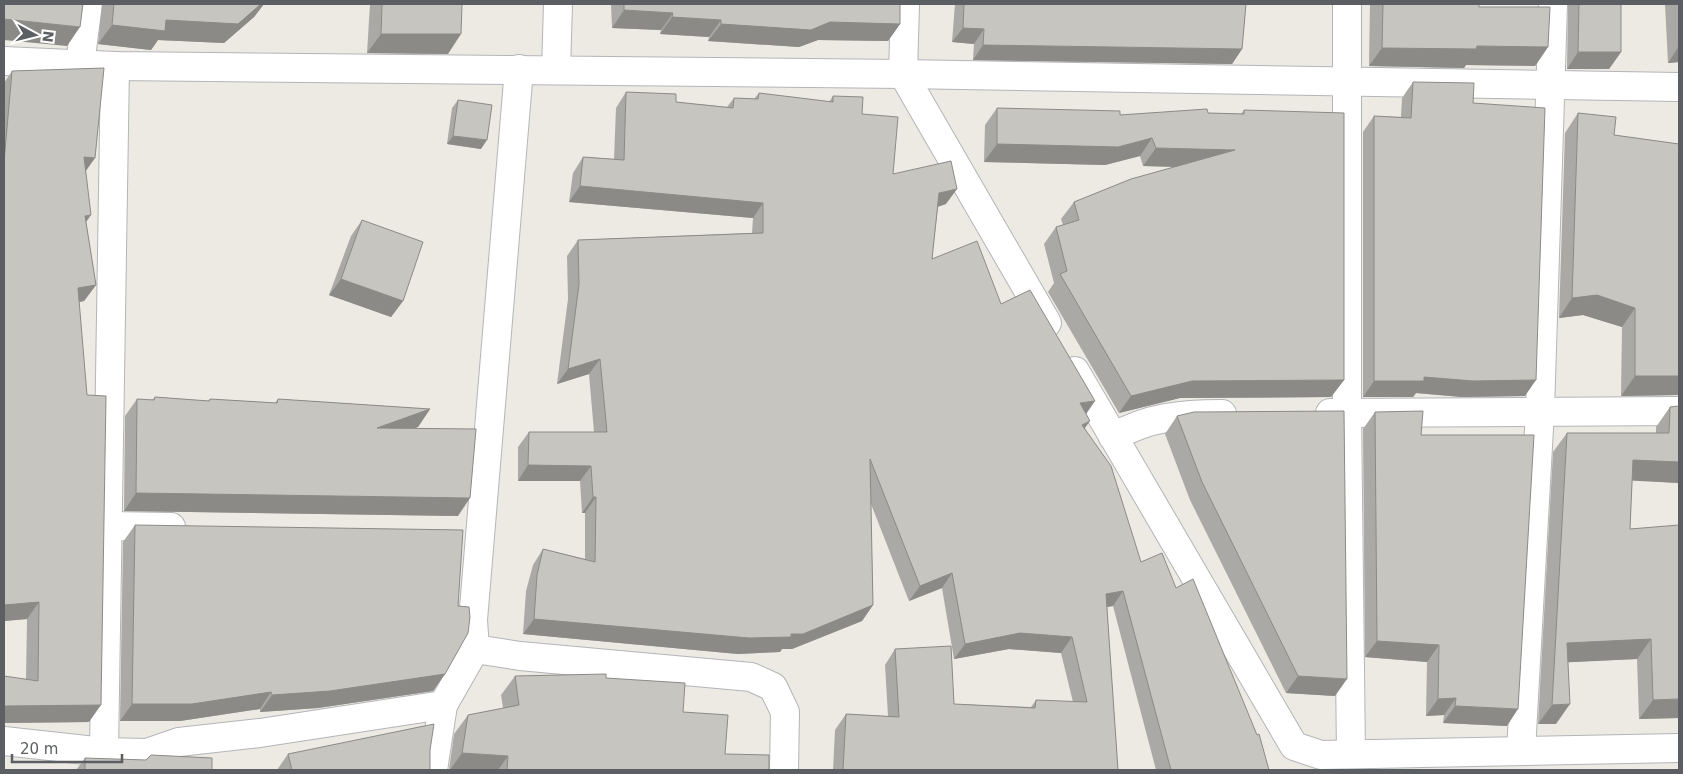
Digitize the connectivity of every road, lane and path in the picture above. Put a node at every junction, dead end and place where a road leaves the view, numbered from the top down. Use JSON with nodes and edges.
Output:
{"nodes":[{"id":1,"x":88,"y":4,"type":"edge"},
{"id":2,"x":558,"y":4,"type":"edge"},
{"id":3,"x":905,"y":4,"type":"edge"},
{"id":4,"x":1347,"y":4,"type":"edge"},
{"id":5,"x":1553,"y":4,"type":"edge"},
{"id":6,"x":4,"y":62,"type":"edge"},
{"id":7,"x":80,"y":64,"type":"junction"},
{"id":8,"x":115,"y":66,"type":"junction"},
{"id":9,"x":519,"y":69,"type":"junction"},
{"id":10,"x":556,"y":70,"type":"junction"},
{"id":11,"x":902,"y":74,"type":"junction"},
{"id":12,"x":1348,"y":81,"type":"junction"},
{"id":13,"x":1551,"y":84,"type":"junction"},
{"id":14,"x":1679,"y":87,"type":"edge"},
{"id":15,"x":1540,"y":411,"type":"junction"},
{"id":16,"x":1679,"y":412,"type":"edge"},
{"id":17,"x":1308,"y":413,"type":"edge"},
{"id":18,"x":1347,"y":413,"type":"junction"},
{"id":19,"x":1248,"y":414,"type":"edge"},
{"id":20,"x":1113,"y":437,"type":"junction"},
{"id":21,"x":108,"y":526,"type":"junction"},
{"id":22,"x":196,"y":528,"type":"edge"},
{"id":23,"x":451,"y":532,"type":"edge"},
{"id":24,"x":480,"y":532,"type":"junction"},
{"id":25,"x":476,"y":650,"type":"junction"},
{"id":26,"x":444,"y":705,"type":"junction"},
{"id":27,"x":4,"y":740,"type":"edge"},
{"id":28,"x":1679,"y":748,"type":"edge"},
{"id":29,"x":104,"y":752,"type":"junction"},
{"id":30,"x":1351,"y":754,"type":"junction"},
{"id":31,"x":1533,"y":757,"type":"edge"},
{"id":32,"x":433,"y":770,"type":"edge"},
{"id":33,"x":784,"y":770,"type":"edge"}],
"edges":[{"from":1,"to":7,"type":"street"},
{"from":2,"to":10,"type":"street"},
{"from":3,"to":11,"type":"street"},
{"from":4,"to":12,"type":"street"},
{"from":5,"to":13,"type":"street"},
{"from":6,"to":7,"type":"street"},
{"from":7,"to":8,"type":"street"},
{"from":8,"to":9,"type":"street"},
{"from":8,"to":21,"type":"street"},
{"from":9,"to":10,"type":"street"},
{"from":9,"to":24,"type":"street"},
{"from":10,"to":11,"type":"street"},
{"from":11,"to":12,"type":"street"},
{"from":11,"to":20,"type":"street"},
{"from":12,"to":13,"type":"street"},
{"from":12,"to":18,"type":"street"},
{"from":13,"to":14,"type":"street"},
{"from":13,"to":15,"type":"street"},
{"from":15,"to":16,"type":"street"},
{"from":15,"to":18,"type":"street"},
{"from":15,"to":31,"type":"street"},
{"from":17,"to":18,"type":"street"},
{"from":18,"to":30,"type":"street"},
{"from":19,"to":20,"type":"street"},
{"from":20,"to":30,"type":"street"},
{"from":21,"to":22,"type":"street"},
{"from":21,"to":29,"type":"street"},
{"from":23,"to":24,"type":"street"},
{"from":24,"to":25,"type":"street"},
{"from":25,"to":26,"type":"street"},
{"from":25,"to":33,"type":"street"},
{"from":26,"to":29,"type":"street"},
{"from":26,"to":32,"type":"street"},
{"from":27,"to":29,"type":"street"},
{"from":28,"to":31,"type":"street"},
{"from":30,"to":31,"type":"street"}]}
